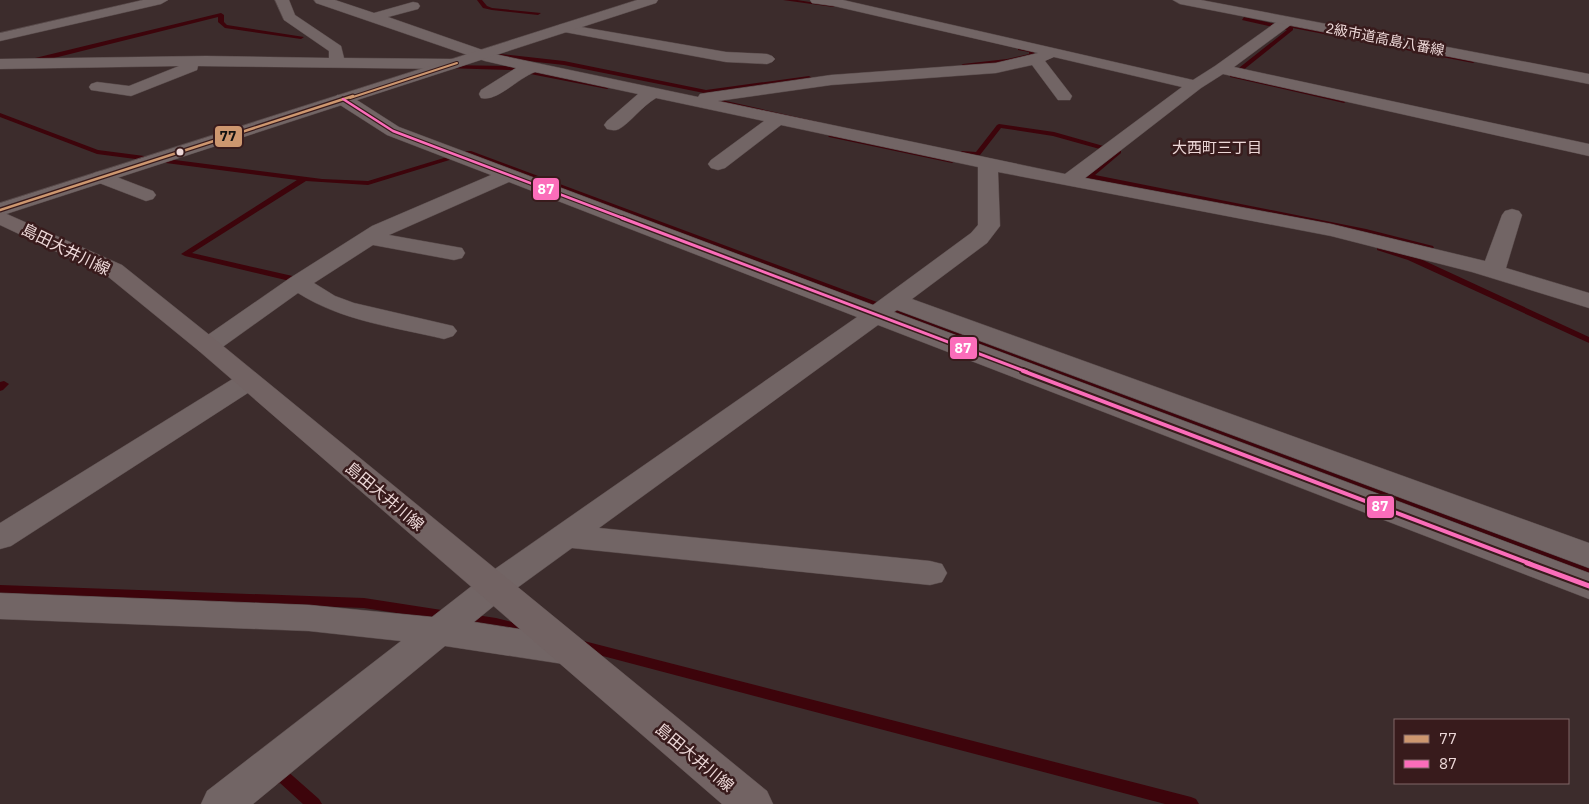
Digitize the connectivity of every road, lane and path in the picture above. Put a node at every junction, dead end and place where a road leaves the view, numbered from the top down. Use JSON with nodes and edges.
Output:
{"nodes":[{"id":1,"x":161,"y":0,"type":"edge"},
{"id":2,"x":282,"y":0,"type":"edge"},
{"id":3,"x":392,"y":0,"type":"edge"},
{"id":4,"x":817,"y":0,"type":"edge"},
{"id":5,"x":1180,"y":0,"type":"edge"},
{"id":6,"x":328,"y":1,"type":"edge"},
{"id":7,"x":644,"y":1,"type":"edge"},
{"id":8,"x":374,"y":16,"type":"junction"},
{"id":9,"x":1287,"y":21,"type":"junction"},
{"id":10,"x":564,"y":28,"type":"junction"},
{"id":11,"x":0,"y":37,"type":"edge"},
{"id":12,"x":1053,"y":52,"type":"junction"},
{"id":13,"x":482,"y":55,"type":"junction"},
{"id":14,"x":767,"y":59,"type":"dead end"},
{"id":15,"x":1036,"y":60,"type":"junction"},
{"id":16,"x":206,"y":61,"type":"junction"},
{"id":17,"x":337,"y":62,"type":"junction"},
{"id":18,"x":0,"y":64,"type":"edge"},
{"id":19,"x":452,"y":64,"type":"junction"},
{"id":20,"x":533,"y":68,"type":"junction"},
{"id":21,"x":1221,"y":69,"type":"junction"},
{"id":22,"x":1589,"y":79,"type":"edge"},
{"id":23,"x":1195,"y":85,"type":"junction"},
{"id":24,"x":97,"y":87,"type":"dead end"},
{"id":25,"x":653,"y":93,"type":"junction"},
{"id":26,"x":487,"y":94,"type":"dead end"},
{"id":27,"x":1064,"y":96,"type":"dead end"},
{"id":28,"x":343,"y":99,"type":"junction"},
{"id":29,"x":692,"y":100,"type":"junction"},
{"id":30,"x":778,"y":119,"type":"junction"},
{"id":31,"x":613,"y":125,"type":"dead end"},
{"id":32,"x":1589,"y":150,"type":"edge"},
{"id":33,"x":718,"y":164,"type":"dead end"},
{"id":34,"x":988,"y":164,"type":"junction"},
{"id":35,"x":508,"y":176,"type":"junction"},
{"id":36,"x":101,"y":177,"type":"junction"},
{"id":37,"x":1069,"y":181,"type":"junction"},
{"id":38,"x":146,"y":195,"type":"dead end"},
{"id":39,"x":0,"y":210,"type":"edge"},
{"id":40,"x":1512,"y":214,"type":"dead end"},
{"id":41,"x":0,"y":217,"type":"edge"},
{"id":42,"x":370,"y":238,"type":"junction"},
{"id":43,"x":454,"y":253,"type":"dead end"},
{"id":44,"x":1493,"y":271,"type":"junction"},
{"id":45,"x":298,"y":282,"type":"junction"},
{"id":46,"x":1589,"y":301,"type":"edge"},
{"id":47,"x":885,"y":308,"type":"junction"},
{"id":48,"x":444,"y":331,"type":"dead end"},
{"id":49,"x":208,"y":346,"type":"junction"},
{"id":50,"x":248,"y":381,"type":"junction"},
{"id":51,"x":566,"y":536,"type":"junction"},
{"id":52,"x":0,"y":538,"type":"edge"},
{"id":53,"x":1589,"y":556,"type":"edge"},
{"id":54,"x":930,"y":573,"type":"dead end"},
{"id":55,"x":1589,"y":586,"type":"edge"},
{"id":56,"x":494,"y":587,"type":"junction"},
{"id":57,"x":0,"y":606,"type":"edge"},
{"id":58,"x":439,"y":631,"type":"junction"},
{"id":59,"x":570,"y":651,"type":"junction"},
{"id":60,"x":222,"y":804,"type":"edge"},
{"id":61,"x":752,"y":804,"type":"edge"}],
"edges":[{"from":1,"to":11,"type":"street"},
{"from":2,"to":17,"type":"street"},
{"from":3,"to":8,"type":"street"},
{"from":4,"to":12,"type":"street"},
{"from":5,"to":9,"type":"street","name":"2級市道高島八番線"},
{"from":6,"to":8,"type":"street"},
{"from":7,"to":10,"type":"street"},
{"from":8,"to":13,"type":"street"},
{"from":9,"to":21,"type":"street"},
{"from":9,"to":22,"type":"street","name":"2級市道高島八番線"},
{"from":10,"to":13,"type":"street"},
{"from":10,"to":14,"type":"street"},
{"from":12,"to":15,"type":"street"},
{"from":12,"to":23,"type":"street"},
{"from":13,"to":19,"type":"street"},
{"from":13,"to":20,"type":"street"},
{"from":15,"to":27,"type":"street"},
{"from":15,"to":29,"type":"street"},
{"from":16,"to":17,"type":"street"},
{"from":16,"to":18,"type":"street"},
{"from":16,"to":24,"type":"street"},
{"from":17,"to":19,"type":"street"},
{"from":19,"to":28,"type":"street"},
{"from":20,"to":25,"type":"street"},
{"from":20,"to":26,"type":"street"},
{"from":21,"to":23,"type":"street"},
{"from":21,"to":32,"type":"street"},
{"from":23,"to":37,"type":"street"},
{"from":25,"to":29,"type":"street"},
{"from":25,"to":31,"type":"street"},
{"from":28,"to":35,"type":"street"},
{"from":28,"to":36,"type":"street"},
{"from":29,"to":30,"type":"street"},
{"from":30,"to":33,"type":"street"},
{"from":30,"to":34,"type":"street"},
{"from":34,"to":37,"type":"street"},
{"from":34,"to":47,"type":"street"},
{"from":35,"to":42,"type":"street"},
{"from":35,"to":47,"type":"street"},
{"from":36,"to":38,"type":"street"},
{"from":36,"to":39,"type":"street"},
{"from":37,"to":44,"type":"street"},
{"from":40,"to":44,"type":"street"},
{"from":41,"to":49,"type":"main road","name":"島田大井川線"},
{"from":42,"to":43,"type":"street"},
{"from":42,"to":45,"type":"street"},
{"from":44,"to":46,"type":"street"},
{"from":45,"to":48,"type":"street"},
{"from":45,"to":49,"type":"street"},
{"from":47,"to":51,"type":"street"},
{"from":47,"to":53,"type":"street"},
{"from":47,"to":55,"type":"street"},
{"from":49,"to":50,"type":"main road","name":"島田大井川線"},
{"from":50,"to":52,"type":"street"},
{"from":50,"to":56,"type":"main road","name":"島田大井川線"},
{"from":51,"to":54,"type":"street"},
{"from":51,"to":56,"type":"street"},
{"from":56,"to":58,"type":"street"},
{"from":56,"to":59,"type":"main road","name":"島田大井川線"},
{"from":57,"to":58,"type":"street"},
{"from":58,"to":59,"type":"street"},
{"from":58,"to":60,"type":"street"},
{"from":59,"to":61,"type":"main road","name":"島田大井川線"}]}
